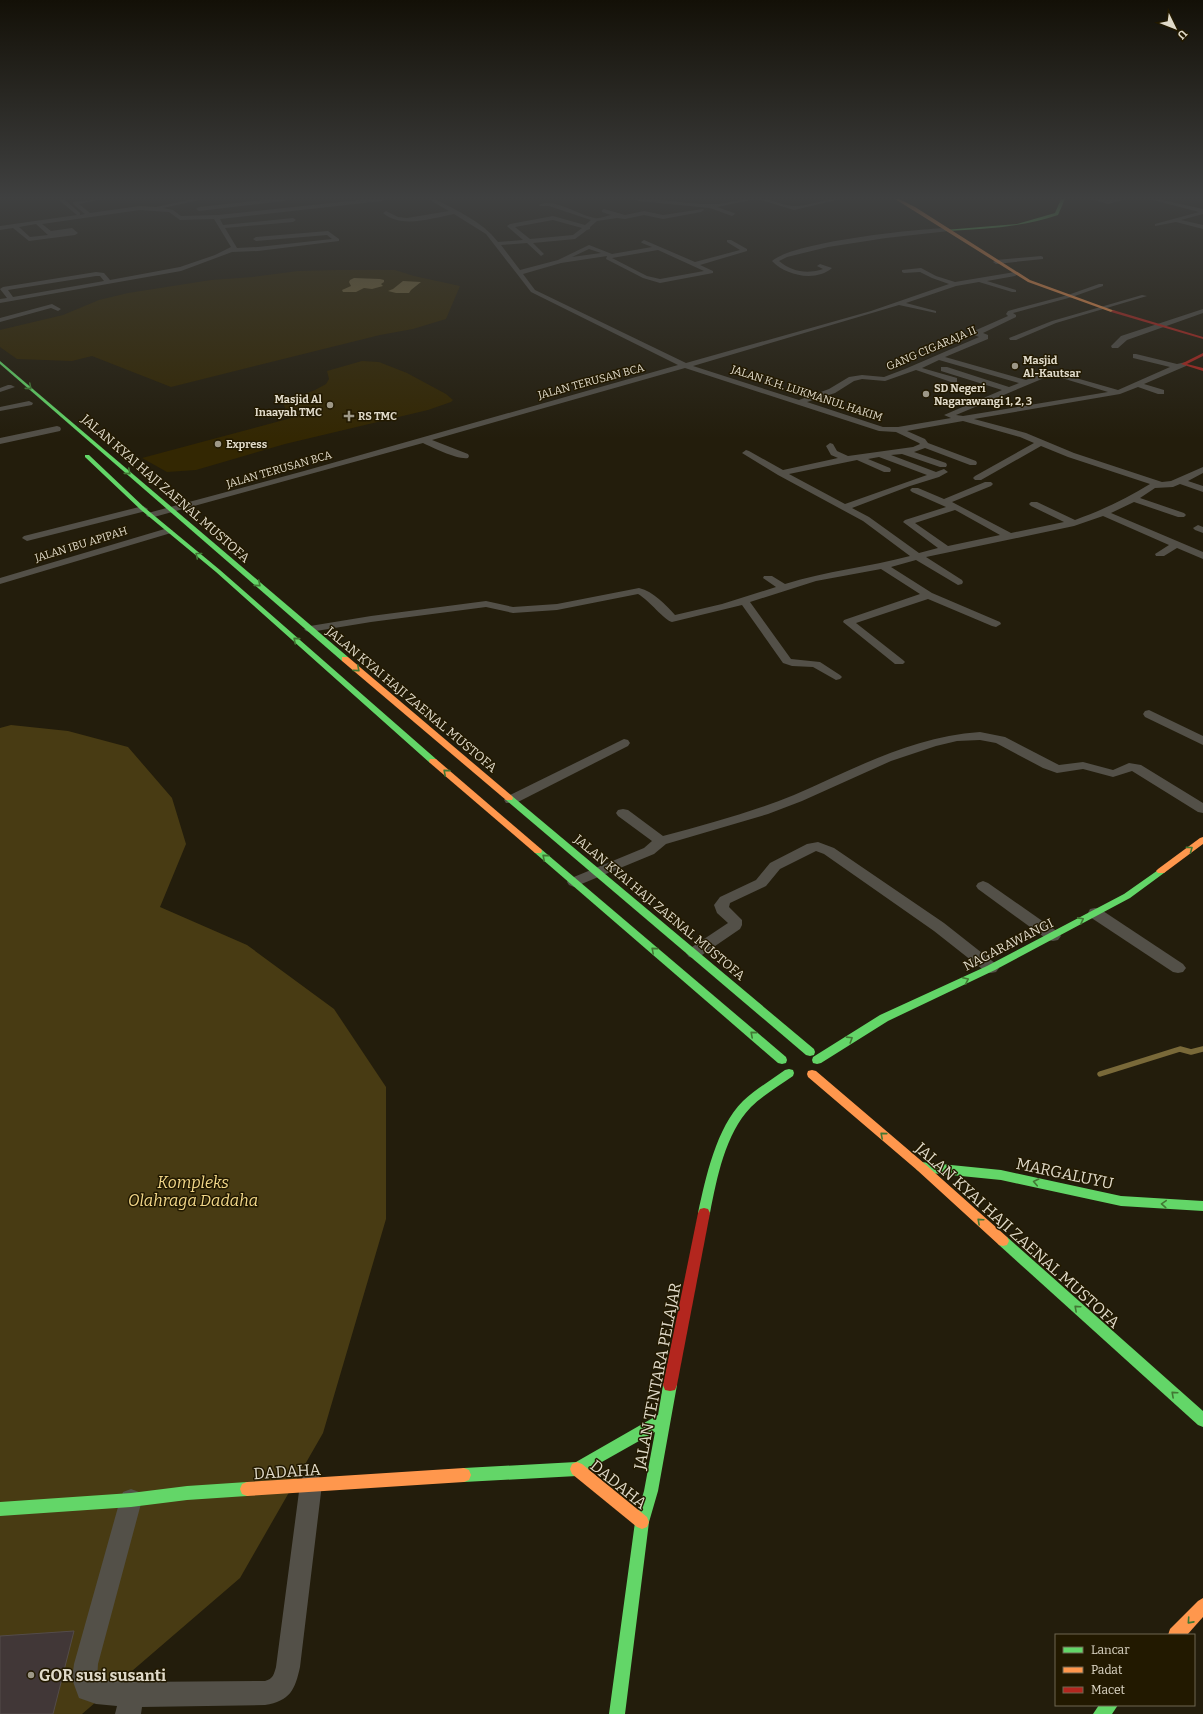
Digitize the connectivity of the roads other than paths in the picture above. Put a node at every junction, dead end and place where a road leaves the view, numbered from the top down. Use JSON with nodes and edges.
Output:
{"nodes":[{"id":1,"x":67,"y":279,"type":"edge"},
{"id":2,"x":106,"y":279,"type":"edge"},
{"id":3,"x":124,"y":279,"type":"edge"},
{"id":4,"x":524,"y":279,"type":"edge"},
{"id":5,"x":649,"y":279,"type":"edge"},
{"id":6,"x":671,"y":279,"type":"edge"},
{"id":7,"x":940,"y":279,"type":"edge"},
{"id":8,"x":985,"y":279,"type":"edge"},
{"id":9,"x":1025,"y":279,"type":"edge"},
{"id":10,"x":979,"y":280,"type":"junction"},
{"id":11,"x":108,"y":282,"type":"junction"},
{"id":12,"x":0,"y":284,"type":"edge"},
{"id":13,"x":955,"y":284,"type":"junction"},
{"id":14,"x":1101,"y":285,"type":"dead end"},
{"id":15,"x":13,"y":287,"type":"junction"},
{"id":16,"x":76,"y":288,"type":"junction"},
{"id":17,"x":1014,"y":291,"type":"dead end"},
{"id":18,"x":51,"y":292,"type":"junction"},
{"id":19,"x":83,"y":293,"type":"dead end"},
{"id":20,"x":1070,"y":296,"type":"junction"},
{"id":21,"x":1144,"y":296,"type":"dead end"},
{"id":22,"x":13,"y":299,"type":"junction"},
{"id":23,"x":0,"y":301,"type":"edge"},
{"id":24,"x":44,"y":302,"type":"junction"},
{"id":25,"x":897,"y":303,"type":"junction"},
{"id":26,"x":1102,"y":307,"type":"junction"},
{"id":27,"x":0,"y":311,"type":"edge"},
{"id":28,"x":1203,"y":311,"type":"edge"},
{"id":29,"x":934,"y":312,"type":"dead end"},
{"id":30,"x":11,"y":317,"type":"junction"},
{"id":31,"x":0,"y":320,"type":"edge"},
{"id":32,"x":1163,"y":326,"type":"junction"},
{"id":33,"x":1014,"y":338,"type":"dead end"},
{"id":34,"x":1203,"y":338,"type":"edge"},
{"id":35,"x":1115,"y":346,"type":"dead end"},
{"id":36,"x":951,"y":352,"type":"junction"},
{"id":37,"x":1203,"y":354,"type":"edge"},
{"id":38,"x":964,"y":356,"type":"dead end"},
{"id":39,"x":1136,"y":356,"type":"dead end"},
{"id":40,"x":939,"y":358,"type":"junction"},
{"id":41,"x":0,"y":362,"type":"edge"},
{"id":42,"x":927,"y":364,"type":"junction"},
{"id":43,"x":998,"y":365,"type":"dead end"},
{"id":44,"x":1179,"y":365,"type":"junction"},
{"id":45,"x":686,"y":366,"type":"junction"},
{"id":46,"x":916,"y":368,"type":"junction"},
{"id":47,"x":10,"y":370,"type":"junction"},
{"id":48,"x":1203,"y":370,"type":"edge"},
{"id":49,"x":0,"y":371,"type":"edge"},
{"id":50,"x":0,"y":378,"type":"edge"},
{"id":51,"x":1030,"y":381,"type":"junction"},
{"id":52,"x":1139,"y":385,"type":"junction"},
{"id":53,"x":0,"y":390,"type":"edge"},
{"id":54,"x":1011,"y":390,"type":"junction"},
{"id":55,"x":1120,"y":392,"type":"junction"},
{"id":56,"x":1161,"y":392,"type":"dead end"},
{"id":57,"x":999,"y":394,"type":"junction"},
{"id":58,"x":20,"y":395,"type":"junction"},
{"id":59,"x":798,"y":403,"type":"junction"},
{"id":60,"x":0,"y":409,"type":"edge"},
{"id":61,"x":36,"y":410,"type":"dead end"},
{"id":62,"x":963,"y":419,"type":"junction"},
{"id":63,"x":68,"y":420,"type":"junction"},
{"id":64,"x":54,"y":426,"type":"joint"},
{"id":65,"x":898,"y":430,"type":"junction"},
{"id":66,"x":424,"y":439,"type":"junction"},
{"id":67,"x":0,"y":441,"type":"edge"},
{"id":68,"x":1039,"y":443,"type":"junction"},
{"id":69,"x":925,"y":445,"type":"junction"},
{"id":70,"x":830,"y":446,"type":"dead end"},
{"id":71,"x":101,"y":449,"type":"junction"},
{"id":72,"x":903,"y":451,"type":"junction"},
{"id":73,"x":746,"y":453,"type":"dead end"},
{"id":74,"x":880,"y":454,"type":"junction"},
{"id":75,"x":465,"y":456,"type":"dead end"},
{"id":76,"x":858,"y":458,"type":"junction"},
{"id":77,"x":847,"y":460,"type":"junction"},
{"id":78,"x":973,"y":463,"type":"dead end"},
{"id":79,"x":887,"y":470,"type":"dead end"},
{"id":80,"x":1203,"y":470,"type":"edge"},
{"id":81,"x":941,"y":471,"type":"junction"},
{"id":82,"x":781,"y":473,"type":"junction"},
{"id":83,"x":978,"y":478,"type":"dead end"},
{"id":84,"x":1180,"y":481,"type":"junction"},
{"id":85,"x":988,"y":484,"type":"dead end"},
{"id":86,"x":1159,"y":484,"type":"junction"},
{"id":87,"x":1203,"y":489,"type":"edge"},
{"id":88,"x":915,"y":490,"type":"dead end"},
{"id":89,"x":1133,"y":499,"type":"junction"},
{"id":90,"x":944,"y":502,"type":"junction"},
{"id":91,"x":1034,"y":504,"type":"dead end"},
{"id":92,"x":955,"y":507,"type":"junction"},
{"id":93,"x":844,"y":508,"type":"junction"},
{"id":94,"x":172,"y":510,"type":"junction"},
{"id":95,"x":147,"y":512,"type":"junction"},
{"id":96,"x":1103,"y":513,"type":"junction"},
{"id":97,"x":1181,"y":515,"type":"dead end"},
{"id":98,"x":1074,"y":523,"type":"junction"},
{"id":99,"x":168,"y":530,"type":"junction"},
{"id":100,"x":1009,"y":536,"type":"junction"},
{"id":101,"x":28,"y":538,"type":"dead end"},
{"id":102,"x":1176,"y":545,"type":"junction"},
{"id":103,"x":946,"y":549,"type":"junction"},
{"id":104,"x":1160,"y":554,"type":"dead end"},
{"id":105,"x":917,"y":556,"type":"junction"},
{"id":106,"x":1203,"y":556,"type":"edge"},
{"id":107,"x":236,"y":566,"type":"junction"},
{"id":108,"x":883,"y":566,"type":"junction"},
{"id":109,"x":218,"y":571,"type":"junction"},
{"id":110,"x":768,"y":578,"type":"dead end"},
{"id":111,"x":0,"y":581,"type":"edge"},
{"id":112,"x":958,"y":582,"type":"dead end"},
{"id":113,"x":784,"y":588,"type":"junction"},
{"id":114,"x":928,"y":595,"type":"junction"},
{"id":115,"x":744,"y":601,"type":"junction"},
{"id":116,"x":996,"y":624,"type":"dead end"},
{"id":117,"x":310,"y":629,"type":"junction"},
{"id":118,"x":338,"y":652,"type":"junction"},
{"id":119,"x":316,"y":658,"type":"junction"},
{"id":120,"x":899,"y":662,"type":"dead end"},
{"id":121,"x":836,"y":677,"type":"dead end"},
{"id":122,"x":1149,"y":714,"type":"dead end"},
{"id":123,"x":1203,"y":741,"type":"edge"},
{"id":124,"x":624,"y":743,"type":"dead end"},
{"id":125,"x":440,"y":754,"type":"junction"},
{"id":126,"x":511,"y":800,"type":"junction"},
{"id":127,"x":1203,"y":809,"type":"edge"},
{"id":128,"x":624,"y":813,"type":"dead end"},
{"id":129,"x":1203,"y":840,"type":"edge"},
{"id":130,"x":661,"y":842,"type":"junction"},
{"id":131,"x":598,"y":873,"type":"junction"},
{"id":132,"x":574,"y":882,"type":"junction"},
{"id":133,"x":983,"y":886,"type":"dead end"},
{"id":134,"x":1095,"y":913,"type":"junction"},
{"id":135,"x":1053,"y":936,"type":"junction"},
{"id":136,"x":694,"y":953,"type":"junction"},
{"id":137,"x":991,"y":968,"type":"junction"},
{"id":138,"x":1178,"y":968,"type":"dead end"},
{"id":139,"x":810,"y":1052,"type":"junction"},
{"id":140,"x":782,"y":1060,"type":"junction"},
{"id":141,"x":817,"y":1060,"type":"junction"},
{"id":142,"x":789,"y":1073,"type":"junction"},
{"id":143,"x":805,"y":1076,"type":"junction"},
{"id":144,"x":921,"y":1167,"type":"junction"},
{"id":145,"x":1203,"y":1206,"type":"edge"},
{"id":146,"x":663,"y":1420,"type":"junction"},
{"id":147,"x":1203,"y":1420,"type":"edge"},
{"id":148,"x":577,"y":1469,"type":"junction"},
{"id":149,"x":311,"y":1484,"type":"junction"},
{"id":150,"x":131,"y":1500,"type":"junction"},
{"id":151,"x":0,"y":1509,"type":"edge"},
{"id":152,"x":642,"y":1522,"type":"junction"},
{"id":153,"x":1203,"y":1606,"type":"edge"},
{"id":154,"x":1177,"y":1634,"type":"edge"},
{"id":155,"x":130,"y":1705,"type":"edge"},
{"id":156,"x":1109,"y":1706,"type":"edge"},
{"id":157,"x":617,"y":1714,"type":"edge"},
{"id":158,"x":1101,"y":1714,"type":"edge"}],
"edges":[{"from":1,"to":15,"type":"street"},
{"from":2,"to":11,"type":"street"},
{"from":3,"to":11,"type":"street"},
{"from":4,"to":45,"type":"street","name":"JALAN K.H. LUKMANUL HAKIM"},
{"from":5,"to":6,"type":"street"},
{"from":7,"to":13,"type":"street"},
{"from":8,"to":10,"type":"street","name":"JALAN TERUSAN BCA"},
{"from":9,"to":20,"type":"main road"},
{"from":10,"to":13,"type":"street","name":"JALAN TERUSAN BCA"},
{"from":10,"to":17,"type":"street"},
{"from":11,"to":16,"type":"street"},
{"from":12,"to":15,"type":"street"},
{"from":13,"to":25,"type":"street","name":"JALAN TERUSAN BCA"},
{"from":14,"to":20,"type":"street"},
{"from":15,"to":22,"type":"street"},
{"from":16,"to":18,"type":"street"},
{"from":16,"to":19,"type":"street"},
{"from":18,"to":22,"type":"street"},
{"from":18,"to":24,"type":"street"},
{"from":20,"to":26,"type":"main road"},
{"from":20,"to":36,"type":"street","name":"GANG CIGARAJA II"},
{"from":21,"to":26,"type":"street"},
{"from":22,"to":23,"type":"street"},
{"from":22,"to":24,"type":"street"},
{"from":24,"to":30,"type":"street"},
{"from":25,"to":29,"type":"street"},
{"from":25,"to":45,"type":"street","name":"JALAN TERUSAN BCA"},
{"from":26,"to":32,"type":"main road"},
{"from":26,"to":33,"type":"street"},
{"from":27,"to":30,"type":"street"},
{"from":28,"to":32,"type":"street"},
{"from":30,"to":31,"type":"street"},
{"from":32,"to":34,"type":"main road"},
{"from":32,"to":35,"type":"street"},
{"from":36,"to":38,"type":"street"},
{"from":36,"to":40,"type":"street","name":"GANG CIGARAJA II"},
{"from":37,"to":44,"type":"main road"},
{"from":39,"to":44,"type":"street"},
{"from":40,"to":42,"type":"street","name":"GANG CIGARAJA II"},
{"from":40,"to":51,"type":"street"},
{"from":41,"to":47,"type":"main road","name":"JALAN KYAI HAJI ZAENAL MUSTOFA"},
{"from":42,"to":46,"type":"street","name":"GANG CIGARAJA II"},
{"from":42,"to":54,"type":"street"},
{"from":43,"to":51,"type":"street"},
{"from":44,"to":48,"type":"main road"},
{"from":44,"to":52,"type":"street","name":"JALAN K.H. LUKMANUL HAKIM"},
{"from":45,"to":59,"type":"street","name":"JALAN K.H. LUKMANUL HAKIM"},
{"from":45,"to":66,"type":"street","name":"JALAN TERUSAN BCA"},
{"from":46,"to":57,"type":"street"},
{"from":46,"to":59,"type":"street","name":"GANG CIGARAJA II"},
{"from":47,"to":49,"type":"main road"},
{"from":47,"to":63,"type":"main road","name":"JALAN KYAI HAJI ZAENAL MUSTOFA","one_way":true},
{"from":50,"to":58,"type":"main road"},
{"from":51,"to":54,"type":"street"},
{"from":51,"to":55,"type":"street"},
{"from":52,"to":55,"type":"street","name":"JALAN K.H. LUKMANUL HAKIM"},
{"from":52,"to":56,"type":"street"},
{"from":53,"to":58,"type":"street"},
{"from":54,"to":57,"type":"street"},
{"from":55,"to":62,"type":"street","name":"JALAN K.H. LUKMANUL HAKIM"},
{"from":57,"to":62,"type":"street"},
{"from":58,"to":60,"type":"street"},
{"from":58,"to":61,"type":"main road"},
{"from":59,"to":65,"type":"street","name":"JALAN K.H. LUKMANUL HAKIM"},
{"from":62,"to":65,"type":"street","name":"JALAN K.H. LUKMANUL HAKIM"},
{"from":62,"to":68,"type":"street"},
{"from":63,"to":64,"type":"main road"},
{"from":63,"to":71,"type":"main road","name":"JALAN KYAI HAJI ZAENAL MUSTOFA"},
{"from":64,"to":67,"type":"street"},
{"from":65,"to":69,"type":"street"},
{"from":66,"to":75,"type":"street"},
{"from":66,"to":94,"type":"street","name":"JALAN TERUSAN BCA"},
{"from":68,"to":83,"type":"street"},
{"from":68,"to":86,"type":"street"},
{"from":69,"to":72,"type":"street"},
{"from":69,"to":78,"type":"street"},
{"from":70,"to":77,"type":"street"},
{"from":71,"to":94,"type":"main road","name":"JALAN KYAI HAJI ZAENAL MUSTOFA","one_way":true},
{"from":71,"to":95,"type":"main road","name":"JALAN KYAI HAJI ZAENAL MUSTOFA"},
{"from":72,"to":74,"type":"street"},
{"from":72,"to":81,"type":"street"},
{"from":73,"to":82,"type":"street"},
{"from":74,"to":76,"type":"street"},
{"from":74,"to":81,"type":"street"},
{"from":76,"to":77,"type":"street"},
{"from":76,"to":79,"type":"street"},
{"from":77,"to":82,"type":"street"},
{"from":80,"to":84,"type":"street"},
{"from":81,"to":93,"type":"street"},
{"from":82,"to":93,"type":"street"},
{"from":84,"to":86,"type":"street"},
{"from":84,"to":87,"type":"street"},
{"from":85,"to":90,"type":"street"},
{"from":86,"to":89,"type":"street"},
{"from":88,"to":90,"type":"street"},
{"from":89,"to":96,"type":"street"},
{"from":89,"to":97,"type":"street"},
{"from":90,"to":92,"type":"street"},
{"from":91,"to":98,"type":"street"},
{"from":92,"to":100,"type":"street"},
{"from":92,"to":103,"type":"street"},
{"from":93,"to":105,"type":"street"},
{"from":94,"to":95,"type":"street","name":"JALAN TERUSAN BCA"},
{"from":94,"to":107,"type":"main road","name":"JALAN KYAI HAJI ZAENAL MUSTOFA"},
{"from":95,"to":99,"type":"main road","name":"JALAN KYAI HAJI ZAENAL MUSTOFA"},
{"from":95,"to":101,"type":"street","name":"JALAN TERUSAN BCA"},
{"from":96,"to":98,"type":"street"},
{"from":96,"to":102,"type":"street"},
{"from":98,"to":100,"type":"street"},
{"from":109,"to":99,"type":"main road","name":"JALAN KYAI HAJI ZAENAL MUSTOFA","one_way":true},
{"from":99,"to":111,"type":"street","name":"JALAN IBU APIPAH"},
{"from":100,"to":103,"type":"street"},
{"from":102,"to":104,"type":"street"},
{"from":102,"to":106,"type":"street"},
{"from":103,"to":105,"type":"street"},
{"from":105,"to":108,"type":"street"},
{"from":105,"to":112,"type":"street"},
{"from":107,"to":109,"type":"main road"},
{"from":107,"to":117,"type":"main road","name":"JALAN KYAI HAJI ZAENAL MUSTOFA","one_way":true},
{"from":108,"to":113,"type":"street"},
{"from":108,"to":114,"type":"street"},
{"from":119,"to":109,"type":"main road","name":"JALAN KYAI HAJI ZAENAL MUSTOFA","one_way":true},
{"from":110,"to":113,"type":"street"},
{"from":113,"to":115,"type":"street"},
{"from":114,"to":116,"type":"street"},
{"from":114,"to":120,"type":"street"},
{"from":115,"to":117,"type":"street"},
{"from":115,"to":121,"type":"street"},
{"from":117,"to":118,"type":"main road","name":"JALAN KYAI HAJI ZAENAL MUSTOFA"},
{"from":118,"to":119,"type":"main road"},
{"from":118,"to":125,"type":"main road","name":"JALAN KYAI HAJI ZAENAL MUSTOFA","one_way":true},
{"from":119,"to":125,"type":"main road","name":"JALAN KYAI HAJI ZAENAL MUSTOFA"},
{"from":122,"to":123,"type":"street"},
{"from":124,"to":126,"type":"street"},
{"from":125,"to":126,"type":"main road","name":"JALAN KYAI HAJI ZAENAL MUSTOFA"},
{"from":132,"to":125,"type":"main road","name":"JALAN KYAI HAJI ZAENAL MUSTOFA","one_way":true},
{"from":126,"to":131,"type":"main road","name":"JALAN KYAI HAJI ZAENAL MUSTOFA"},
{"from":127,"to":130,"type":"street"},
{"from":128,"to":130,"type":"street"},
{"from":134,"to":129,"type":"main road","name":"NAGARAWANGI","one_way":true},
{"from":130,"to":131,"type":"street"},
{"from":131,"to":132,"type":"street"},
{"from":131,"to":136,"type":"main road","name":"JALAN KYAI HAJI ZAENAL MUSTOFA"},
{"from":140,"to":132,"type":"main road","name":"JALAN KYAI HAJI ZAENAL MUSTOFA","one_way":true},
{"from":133,"to":135,"type":"street"},
{"from":135,"to":134,"type":"main road","name":"NAGARAWANGI","one_way":true},
{"from":134,"to":138,"type":"street"},
{"from":135,"to":137,"type":"main road","name":"NAGARAWANGI"},
{"from":136,"to":137,"type":"street"},
{"from":136,"to":139,"type":"main road","name":"JALAN KYAI HAJI ZAENAL MUSTOFA"},
{"from":141,"to":137,"type":"main road","name":"NAGARAWANGI","one_way":true},
{"from":139,"to":140,"type":"main road"},
{"from":139,"to":141,"type":"main road"},
{"from":140,"to":142,"type":"main road"},
{"from":141,"to":143,"type":"main road"},
{"from":142,"to":143,"type":"main road"},
{"from":142,"to":146,"type":"main road","name":"JALAN TENTARA PELAJAR"},
{"from":144,"to":143,"type":"main road","name":"JALAN KYAI HAJI ZAENAL MUSTOFA","one_way":true},
{"from":145,"to":144,"type":"main road","name":"MARGALUYU","one_way":true},
{"from":147,"to":144,"type":"main road","name":"JALAN KYAI HAJI ZAENAL MUSTOFA","one_way":true},
{"from":146,"to":148,"type":"main road","name":"DADAHA"},
{"from":146,"to":152,"type":"main road","name":"JALAN TENTARA PELAJAR"},
{"from":148,"to":149,"type":"main road","name":"DADAHA"},
{"from":148,"to":152,"type":"main road","name":"DADAHA"},
{"from":149,"to":150,"type":"main road","name":"DADAHA"},
{"from":149,"to":155,"type":"street"},
{"from":150,"to":151,"type":"main road","name":"DADAHA"},
{"from":150,"to":155,"type":"street"},
{"from":152,"to":157,"type":"main road","name":"JALAN TENTARA PELAJAR"},
{"from":153,"to":154,"type":"main road","one_way":true},
{"from":156,"to":158,"type":"main road"}]}
